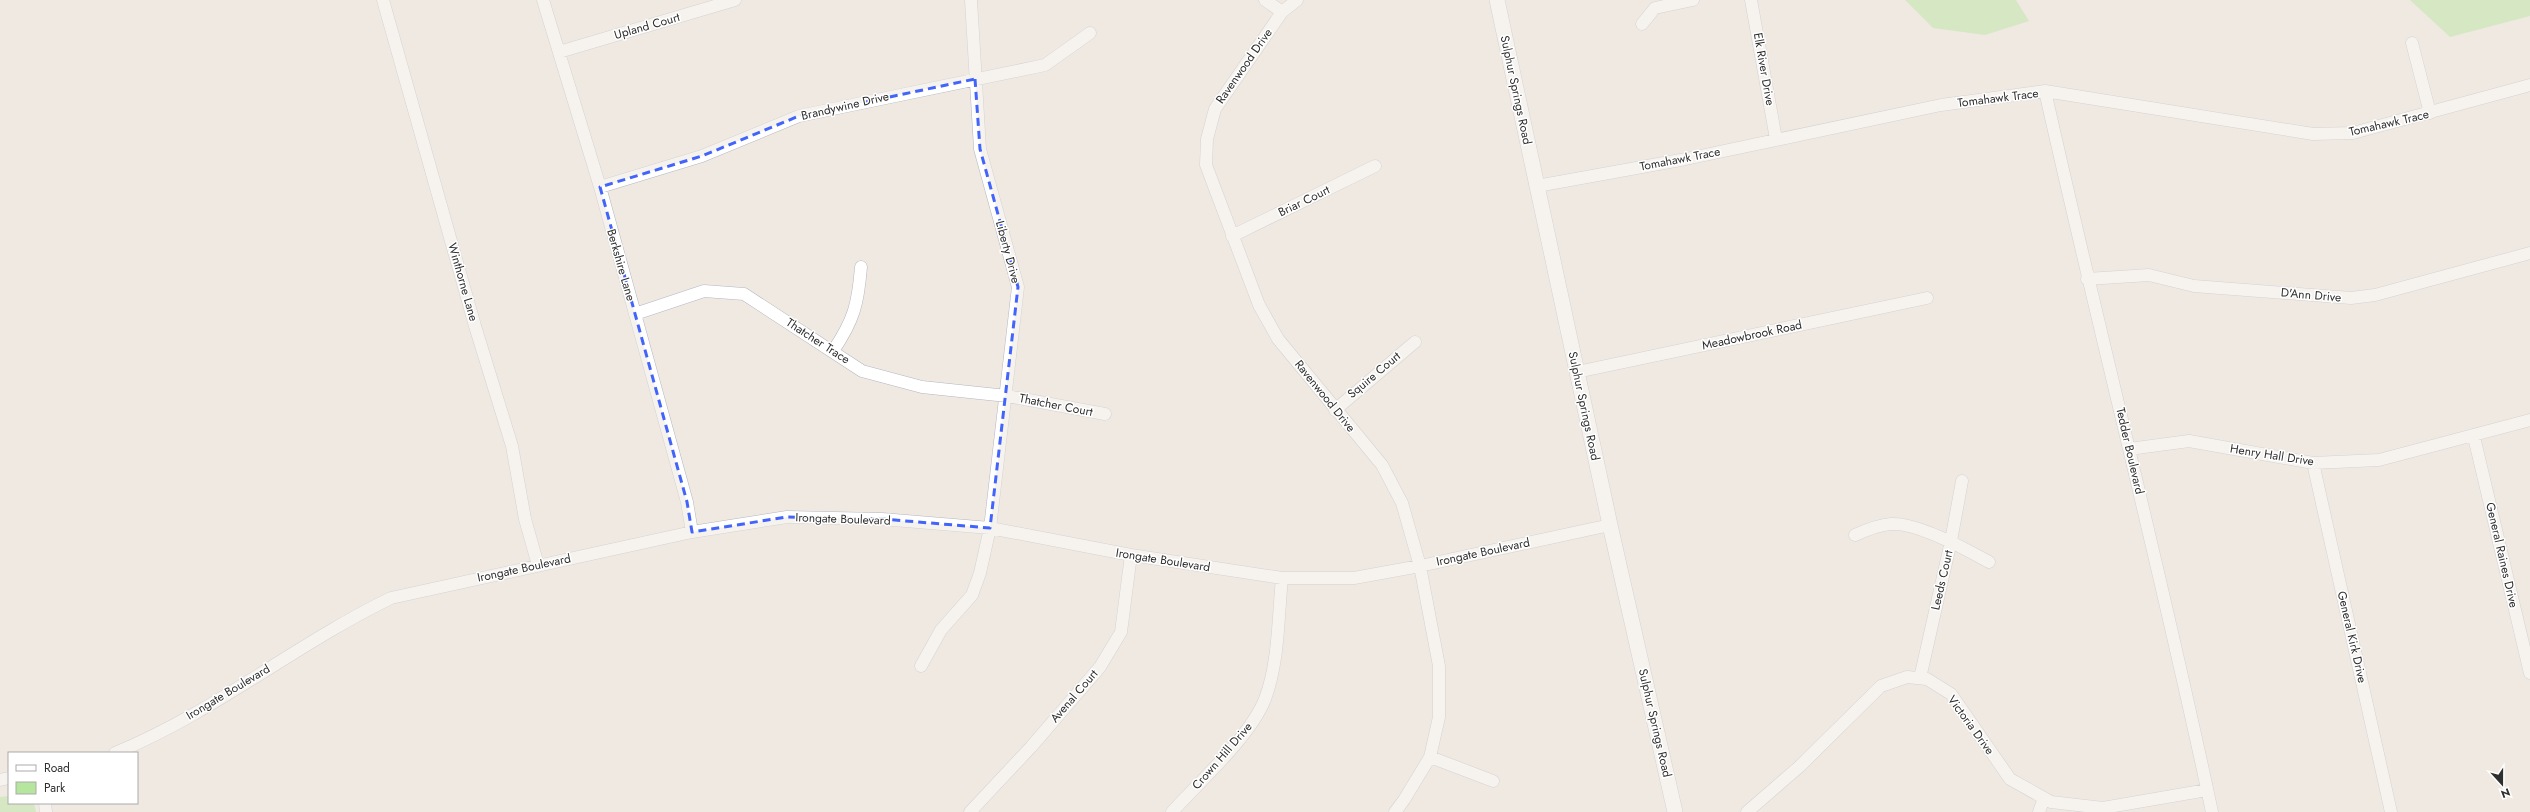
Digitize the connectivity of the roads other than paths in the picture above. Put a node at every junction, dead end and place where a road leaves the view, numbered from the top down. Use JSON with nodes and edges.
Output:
{"nodes":[{"id":1,"x":383,"y":0,"type":"edge"},
{"id":2,"x":543,"y":0,"type":"edge"},
{"id":3,"x":735,"y":0,"type":"edge"},
{"id":4,"x":971,"y":0,"type":"edge"},
{"id":5,"x":1265,"y":0,"type":"edge"},
{"id":6,"x":1297,"y":0,"type":"edge"},
{"id":7,"x":1496,"y":0,"type":"edge"},
{"id":8,"x":1693,"y":0,"type":"edge"},
{"id":9,"x":1751,"y":0,"type":"edge"},
{"id":10,"x":1282,"y":12,"type":"junction"},
{"id":11,"x":1642,"y":24,"type":"dead end"},
{"id":12,"x":1090,"y":33,"type":"dead end"},
{"id":13,"x":2412,"y":43,"type":"dead end"},
{"id":14,"x":559,"y":52,"type":"junction"},
{"id":15,"x":975,"y":79,"type":"junction"},
{"id":16,"x":2530,"y":85,"type":"edge"},
{"id":17,"x":2045,"y":91,"type":"junction"},
{"id":18,"x":2430,"y":113,"type":"junction"},
{"id":19,"x":1776,"y":139,"type":"junction"},
{"id":20,"x":1375,"y":166,"type":"dead end"},
{"id":21,"x":1537,"y":186,"type":"junction"},
{"id":22,"x":600,"y":187,"type":"junction"},
{"id":23,"x":1232,"y":236,"type":"junction"},
{"id":24,"x":2530,"y":253,"type":"edge"},
{"id":25,"x":861,"y":267,"type":"dead end"},
{"id":26,"x":2087,"y":279,"type":"junction"},
{"id":27,"x":1927,"y":298,"type":"dead end"},
{"id":28,"x":635,"y":314,"type":"junction"},
{"id":29,"x":1415,"y":342,"type":"dead end"},
{"id":30,"x":833,"y":351,"type":"junction"},
{"id":31,"x":1577,"y":372,"type":"junction"},
{"id":32,"x":1007,"y":396,"type":"junction"},
{"id":33,"x":1335,"y":410,"type":"junction"},
{"id":34,"x":1105,"y":414,"type":"dead end"},
{"id":35,"x":2530,"y":420,"type":"edge"},
{"id":36,"x":2474,"y":437,"type":"junction"},
{"id":37,"x":2130,"y":449,"type":"junction"},
{"id":38,"x":2313,"y":463,"type":"junction"},
{"id":39,"x":1962,"y":481,"type":"dead end"},
{"id":40,"x":1610,"y":524,"type":"junction"},
{"id":41,"x":990,"y":528,"type":"junction"},
{"id":42,"x":692,"y":532,"type":"junction"},
{"id":43,"x":1855,"y":535,"type":"dead end"},
{"id":44,"x":1951,"y":541,"type":"junction"},
{"id":45,"x":1131,"y":555,"type":"junction"},
{"id":46,"x":1989,"y":562,"type":"dead end"},
{"id":47,"x":538,"y":565,"type":"junction"},
{"id":48,"x":1420,"y":566,"type":"junction"},
{"id":49,"x":1282,"y":578,"type":"junction"},
{"id":50,"x":921,"y":666,"type":"dead end"},
{"id":51,"x":2530,"y":672,"type":"edge"},
{"id":52,"x":1920,"y":678,"type":"junction"},
{"id":53,"x":117,"y":752,"type":"edge"},
{"id":54,"x":1430,"y":757,"type":"junction"},
{"id":55,"x":1493,"y":781,"type":"dead end"},
{"id":56,"x":2207,"y":790,"type":"junction"},
{"id":57,"x":2044,"y":798,"type":"junction"},
{"id":58,"x":1755,"y":810,"type":"edge"},
{"id":59,"x":970,"y":812,"type":"edge"},
{"id":60,"x":1172,"y":812,"type":"edge"},
{"id":61,"x":1395,"y":812,"type":"edge"},
{"id":62,"x":1675,"y":812,"type":"edge"},
{"id":63,"x":2039,"y":812,"type":"edge"},
{"id":64,"x":2212,"y":812,"type":"edge"},
{"id":65,"x":2391,"y":812,"type":"edge"}],
"edges":[{"from":1,"to":47,"type":"street","name":"Winthorne Lane"},
{"from":2,"to":14,"type":"street","name":"Berkshire Lane"},
{"from":3,"to":14,"type":"street","name":"Upland Court"},
{"from":4,"to":15,"type":"street","name":"Liberty Drive"},
{"from":5,"to":10,"type":"street"},
{"from":6,"to":10,"type":"street","name":"Ravenwood Drive"},
{"from":7,"to":21,"type":"street","name":"Sulphur Springs Road"},
{"from":8,"to":11,"type":"street"},
{"from":9,"to":19,"type":"street","name":"Elk River Drive"},
{"from":10,"to":23,"type":"street","name":"Ravenwood Drive"},
{"from":12,"to":15,"type":"street","name":"Brandywine Drive"},
{"from":13,"to":18,"type":"street"},
{"from":14,"to":22,"type":"street","name":"Berkshire Lane"},
{"from":15,"to":22,"type":"street","name":"Brandywine Drive"},
{"from":15,"to":32,"type":"street","name":"Liberty Drive"},
{"from":16,"to":18,"type":"street","name":"Tomahawk Trace"},
{"from":17,"to":18,"type":"street","name":"Tomahawk Trace"},
{"from":17,"to":19,"type":"street","name":"Tomahawk Trace"},
{"from":17,"to":26,"type":"street","name":"Tedder Boulevard"},
{"from":19,"to":21,"type":"street","name":"Tomahawk Trace"},
{"from":20,"to":23,"type":"street","name":"Briar Court"},
{"from":21,"to":31,"type":"street","name":"Sulphur Springs Road"},
{"from":22,"to":28,"type":"street","name":"Berkshire Lane"},
{"from":23,"to":33,"type":"street","name":"Ravenwood Drive"},
{"from":24,"to":26,"type":"street","name":"D'Ann Drive"},
{"from":25,"to":30,"type":"street"},
{"from":26,"to":37,"type":"street","name":"Tedder Boulevard"},
{"from":27,"to":31,"type":"street","name":"Meadowbrook Road"},
{"from":28,"to":30,"type":"street","name":"Thatcher Trace"},
{"from":28,"to":42,"type":"street","name":"Berkshire Lane"},
{"from":29,"to":33,"type":"street","name":"Squire Court"},
{"from":30,"to":32,"type":"street","name":"Thatcher Trace"},
{"from":31,"to":40,"type":"street","name":"Sulphur Springs Road"},
{"from":32,"to":34,"type":"street","name":"Thatcher Court"},
{"from":32,"to":41,"type":"street","name":"Liberty Drive"},
{"from":33,"to":48,"type":"street","name":"Ravenwood Drive"},
{"from":35,"to":36,"type":"street","name":"Henry Hall Drive"},
{"from":36,"to":38,"type":"street","name":"Henry Hall Drive"},
{"from":36,"to":51,"type":"street","name":"General Raines Drive"},
{"from":37,"to":38,"type":"street","name":"Henry Hall Drive"},
{"from":37,"to":56,"type":"street","name":"Tedder Boulevard"},
{"from":38,"to":65,"type":"street","name":"General Kirk Drive"},
{"from":39,"to":44,"type":"street","name":"Leeds Court"},
{"from":40,"to":48,"type":"street","name":"Irongate Boulevard"},
{"from":40,"to":62,"type":"street","name":"Sulphur Springs Road"},
{"from":41,"to":42,"type":"street","name":"Irongate Boulevard"},
{"from":41,"to":45,"type":"street","name":"Irongate Boulevard"},
{"from":41,"to":50,"type":"street","name":"Liberty Drive"},
{"from":42,"to":47,"type":"street","name":"Irongate Boulevard"},
{"from":43,"to":44,"type":"street"},
{"from":44,"to":46,"type":"street"},
{"from":44,"to":52,"type":"street","name":"Leeds Court"},
{"from":45,"to":49,"type":"street","name":"Irongate Boulevard"},
{"from":45,"to":59,"type":"street","name":"Avenal Court"},
{"from":47,"to":53,"type":"street","name":"Irongate Boulevard"},
{"from":48,"to":49,"type":"street","name":"Irongate Boulevard"},
{"from":48,"to":54,"type":"street","name":"Ravenwood Drive"},
{"from":49,"to":60,"type":"street","name":"Crown Hill Drive"},
{"from":52,"to":57,"type":"street","name":"Victoria Drive"},
{"from":52,"to":58,"type":"street","name":"Victoria Drive"},
{"from":54,"to":55,"type":"street"},
{"from":54,"to":61,"type":"street","name":"Ravenwood Drive"},
{"from":56,"to":57,"type":"street","name":"Victoria Drive"},
{"from":56,"to":64,"type":"street","name":"Tedder Boulevard"},
{"from":57,"to":63,"type":"street"}]}
